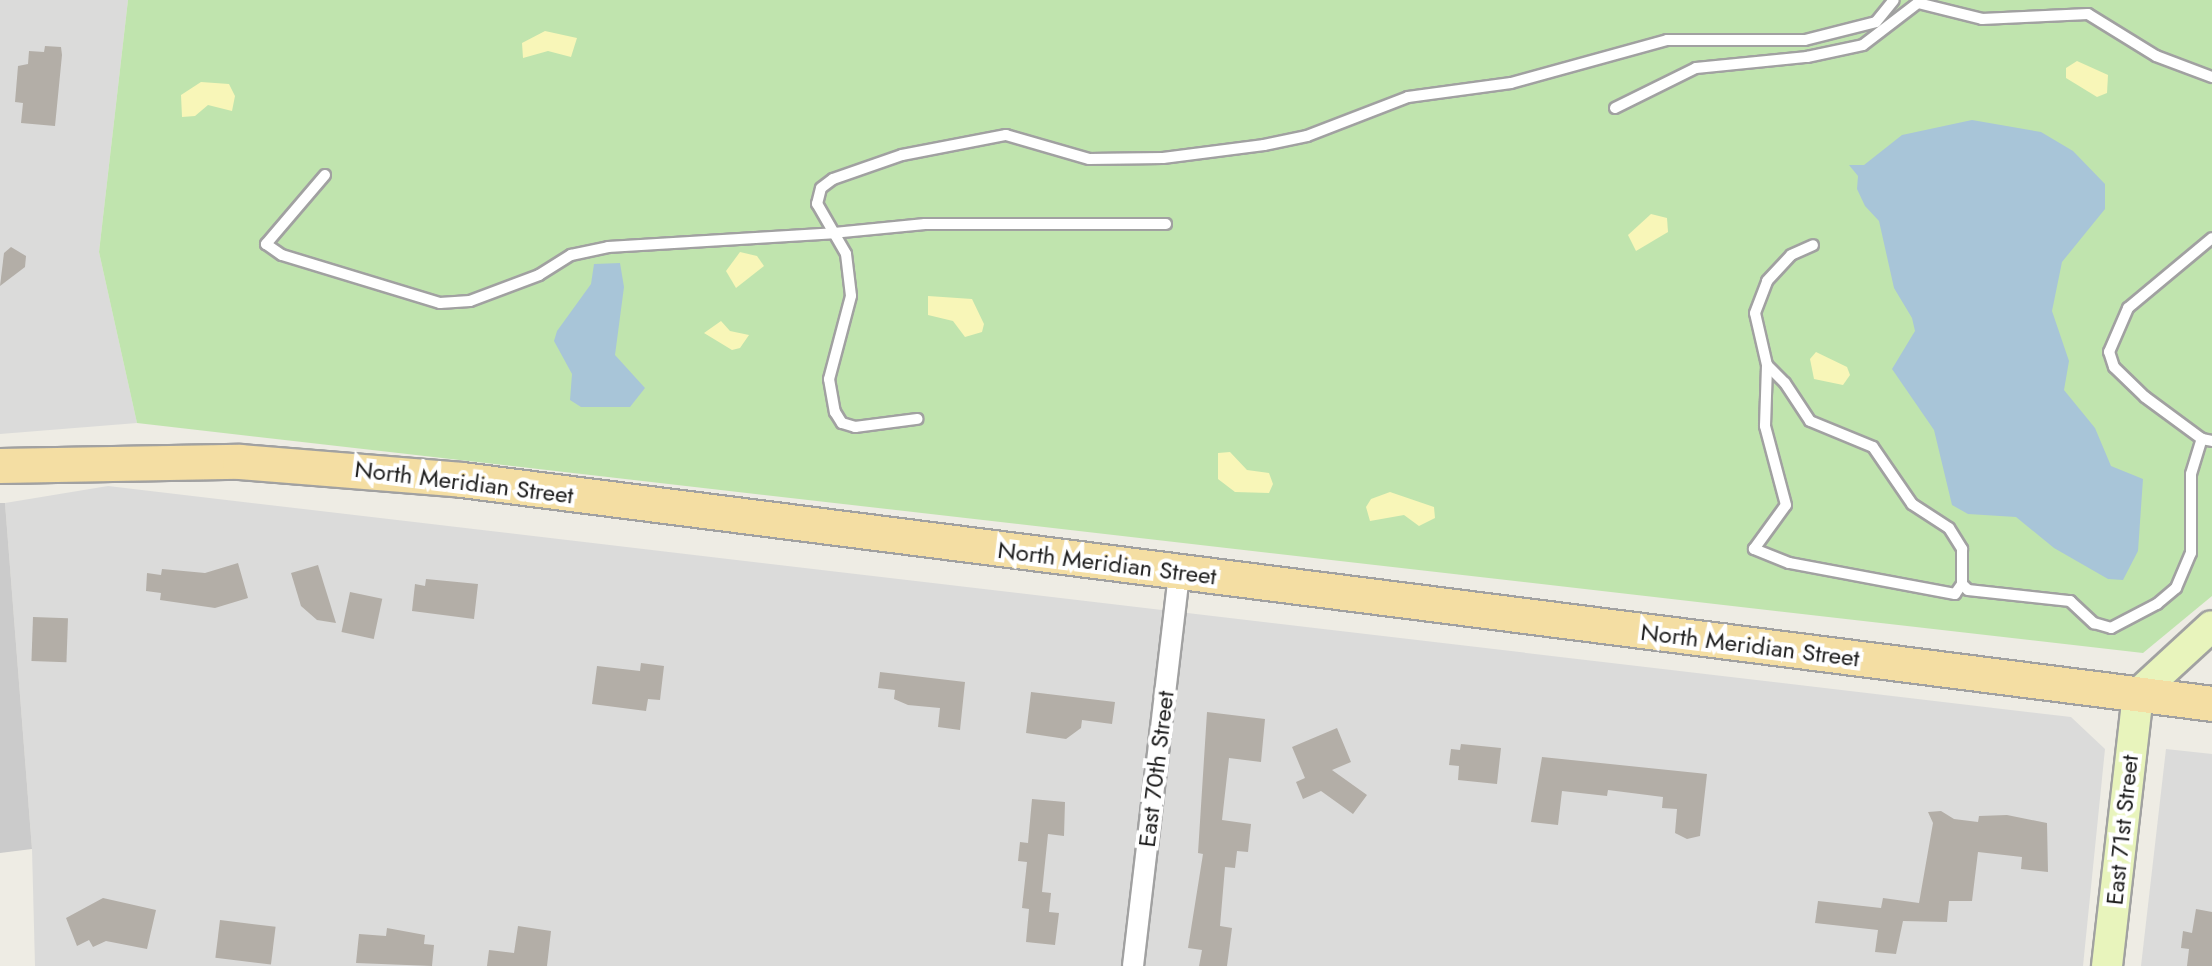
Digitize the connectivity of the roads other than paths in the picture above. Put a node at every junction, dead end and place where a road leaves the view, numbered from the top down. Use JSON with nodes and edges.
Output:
{"nodes":[{"id":1,"x":1894,"y":0,"type":"edge"},
{"id":2,"x":2212,"y":77,"type":"edge"},
{"id":3,"x":1615,"y":108,"type":"dead end"},
{"id":4,"x":325,"y":175,"type":"dead end"},
{"id":5,"x":1166,"y":224,"type":"dead end"},
{"id":6,"x":834,"y":233,"type":"junction"},
{"id":7,"x":2212,"y":238,"type":"edge"},
{"id":8,"x":1813,"y":245,"type":"dead end"},
{"id":9,"x":1767,"y":365,"type":"junction"},
{"id":10,"x":917,"y":419,"type":"dead end"},
{"id":11,"x":2207,"y":440,"type":"edge"},
{"id":12,"x":0,"y":466,"type":"edge"},
{"id":13,"x":1179,"y":573,"type":"junction"},
{"id":14,"x":1962,"y":584,"type":"junction"},
{"id":15,"x":2212,"y":626,"type":"edge"},
{"id":16,"x":2138,"y":694,"type":"junction"},
{"id":17,"x":2212,"y":704,"type":"edge"},
{"id":18,"x":1133,"y":966,"type":"edge"},
{"id":19,"x":2107,"y":966,"type":"edge"}],
"edges":[{"from":1,"to":6,"type":"lane"},
{"from":2,"to":3,"type":"lane"},
{"from":4,"to":6,"type":"lane"},
{"from":5,"to":6,"type":"lane"},
{"from":6,"to":10,"type":"lane"},
{"from":7,"to":11,"type":"lane"},
{"from":8,"to":9,"type":"lane"},
{"from":9,"to":14,"type":"lane"},
{"from":9,"to":14,"type":"lane"},
{"from":11,"to":14,"type":"lane"},
{"from":12,"to":13,"type":"main road","name":"North Meridian Street"},
{"from":13,"to":16,"type":"main road","name":"North Meridian Street"},
{"from":13,"to":18,"type":"street","name":"East 70th Street"},
{"from":15,"to":16,"type":"main road"},
{"from":16,"to":17,"type":"main road","name":"North Meridian Street"},
{"from":16,"to":19,"type":"main road","name":"East 71st Street"}]}
